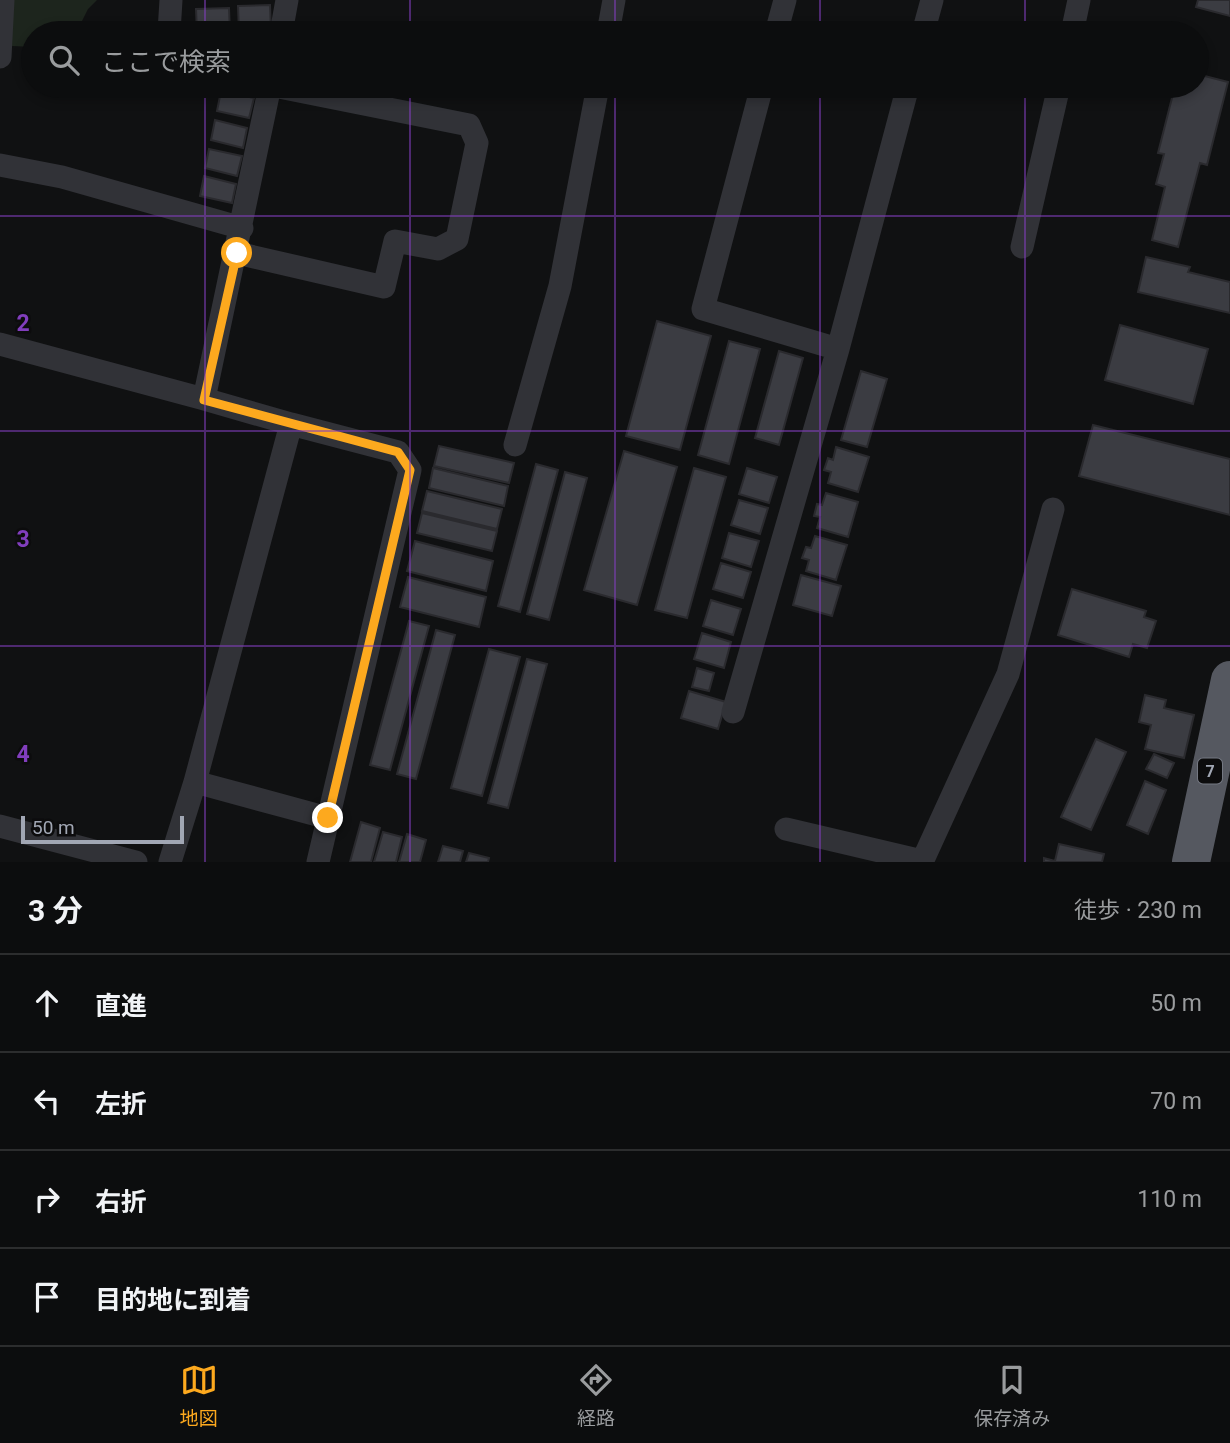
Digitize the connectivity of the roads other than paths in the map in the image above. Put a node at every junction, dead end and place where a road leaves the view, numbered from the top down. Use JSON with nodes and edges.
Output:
{"nodes":[{"id":1,"x":3,"y":0,"type":"edge"},
{"id":2,"x":171,"y":0,"type":"edge"},
{"id":3,"x":287,"y":0,"type":"edge"},
{"id":4,"x":614,"y":0,"type":"edge"},
{"id":5,"x":785,"y":0,"type":"edge"},
{"id":6,"x":932,"y":0,"type":"edge"},
{"id":7,"x":1079,"y":0,"type":"edge"},
{"id":8,"x":170,"y":21,"type":"edge"},
{"id":9,"x":283,"y":21,"type":"edge"},
{"id":10,"x":610,"y":21,"type":"edge"},
{"id":11,"x":779,"y":21,"type":"edge"},
{"id":12,"x":926,"y":21,"type":"edge"},
{"id":13,"x":1075,"y":21,"type":"edge"},
{"id":14,"x":0,"y":57,"type":"edge"},
{"id":15,"x":269,"y":98,"type":"edge"},
{"id":16,"x":333,"y":98,"type":"edge"},
{"id":17,"x":596,"y":98,"type":"edge"},
{"id":18,"x":759,"y":98,"type":"edge"},
{"id":19,"x":905,"y":98,"type":"edge"},
{"id":20,"x":1056,"y":98,"type":"edge"},
{"id":21,"x":0,"y":165,"type":"edge"},
{"id":22,"x":242,"y":228,"type":"junction"},
{"id":23,"x":1022,"y":247,"type":"dead end"},
{"id":24,"x":237,"y":253,"type":"junction"},
{"id":25,"x":0,"y":344,"type":"edge"},
{"id":26,"x":838,"y":349,"type":"junction"},
{"id":27,"x":204,"y":400,"type":"junction"},
{"id":28,"x":291,"y":424,"type":"junction"},
{"id":29,"x":515,"y":445,"type":"dead end"},
{"id":30,"x":1053,"y":509,"type":"dead end"},
{"id":31,"x":1230,"y":680,"type":"edge"},
{"id":32,"x":733,"y":712,"type":"dead end"},
{"id":33,"x":195,"y":782,"type":"junction"},
{"id":34,"x":328,"y":818,"type":"junction"},
{"id":35,"x":786,"y":829,"type":"dead end"},
{"id":36,"x":1,"y":831,"type":"edge"},
{"id":37,"x":136,"y":862,"type":"edge"},
{"id":38,"x":170,"y":862,"type":"edge"},
{"id":39,"x":318,"y":862,"type":"edge"},
{"id":40,"x":922,"y":862,"type":"edge"},
{"id":41,"x":1191,"y":862,"type":"edge"}],
"edges":[{"from":1,"to":14,"type":"street"},
{"from":2,"to":8,"type":"street"},
{"from":3,"to":9,"type":"street"},
{"from":4,"to":10,"type":"street"},
{"from":5,"to":11,"type":"street"},
{"from":6,"to":12,"type":"street"},
{"from":7,"to":13,"type":"street"},
{"from":15,"to":22,"type":"street"},
{"from":16,"to":24,"type":"street"},
{"from":17,"to":29,"type":"street"},
{"from":18,"to":26,"type":"street"},
{"from":19,"to":26,"type":"street"},
{"from":20,"to":23,"type":"street"},
{"from":21,"to":22,"type":"street"},
{"from":22,"to":24,"type":"street"},
{"from":24,"to":27,"type":"street"},
{"from":25,"to":27,"type":"street"},
{"from":26,"to":32,"type":"street"},
{"from":27,"to":28,"type":"street"},
{"from":28,"to":33,"type":"street"},
{"from":28,"to":34,"type":"street"},
{"from":30,"to":40,"type":"street"},
{"from":31,"to":41,"type":"highway","number":"7"},
{"from":33,"to":34,"type":"street"},
{"from":33,"to":38,"type":"street"},
{"from":34,"to":39,"type":"street"},
{"from":35,"to":40,"type":"street"},
{"from":36,"to":37,"type":"street"}]}
